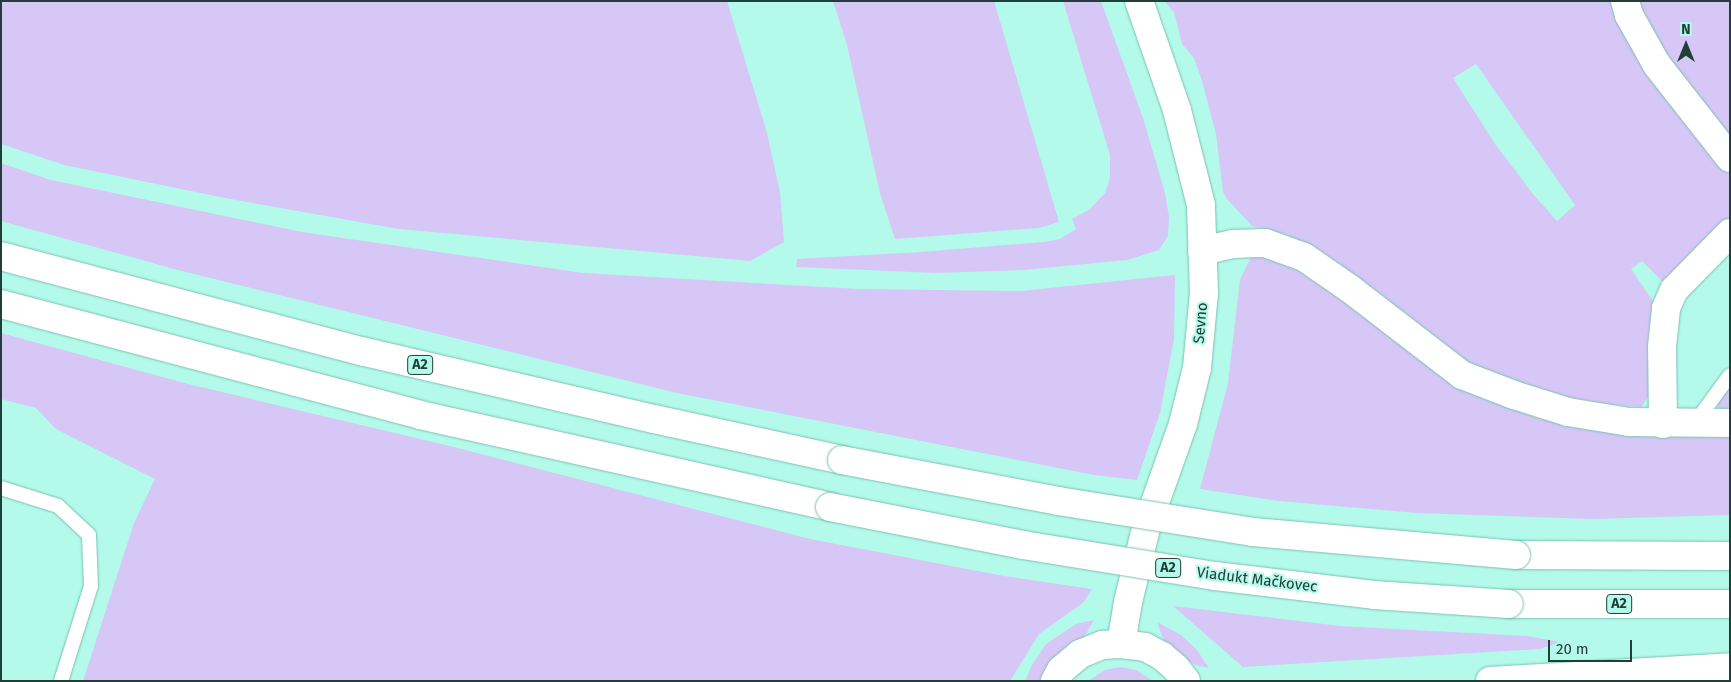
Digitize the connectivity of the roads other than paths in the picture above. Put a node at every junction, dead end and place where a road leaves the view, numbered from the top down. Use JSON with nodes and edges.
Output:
{"nodes":[{"id":1,"x":1139,"y":1,"type":"edge"},
{"id":2,"x":1625,"y":1,"type":"edge"},
{"id":3,"x":1730,"y":158,"type":"edge"},
{"id":4,"x":1730,"y":234,"type":"edge"},
{"id":5,"x":1202,"y":251,"type":"junction"},
{"id":6,"x":1,"y":256,"type":"edge"},
{"id":7,"x":1,"y":304,"type":"edge"},
{"id":8,"x":1730,"y":375,"type":"edge"},
{"id":9,"x":1695,"y":423,"type":"junction"},
{"id":10,"x":1730,"y":423,"type":"edge"},
{"id":11,"x":1663,"y":424,"type":"junction"},
{"id":12,"x":1,"y":488,"type":"edge"},
{"id":13,"x":1730,"y":556,"type":"edge"},
{"id":14,"x":1730,"y":604,"type":"edge"},
{"id":15,"x":1122,"y":644,"type":"junction"},
{"id":16,"x":1730,"y":667,"type":"edge"},
{"id":17,"x":61,"y":681,"type":"edge"},
{"id":18,"x":1055,"y":681,"type":"edge"},
{"id":19,"x":1186,"y":681,"type":"edge"},
{"id":20,"x":1490,"y":681,"type":"edge"}],
"edges":[{"from":1,"to":5,"type":"main road","name":"Sevno"},
{"from":2,"to":3,"type":"main road"},
{"from":4,"to":11,"type":"main road"},
{"from":5,"to":11,"type":"main road"},
{"from":5,"to":15,"type":"main road","name":"Sevno"},
{"from":6,"to":13,"type":"main road","number":"A2","bridge":true},
{"from":7,"to":14,"type":"main road","name":"Viadukt Mačkovec","number":"A2","bridge":true},
{"from":8,"to":9,"type":"lane"},
{"from":9,"to":10,"type":"main road"},
{"from":9,"to":11,"type":"main road"},
{"from":12,"to":17,"type":"lane"},
{"from":15,"to":18,"type":"main road"},
{"from":15,"to":19,"type":"main road"},
{"from":16,"to":20,"type":"main road"}]}
